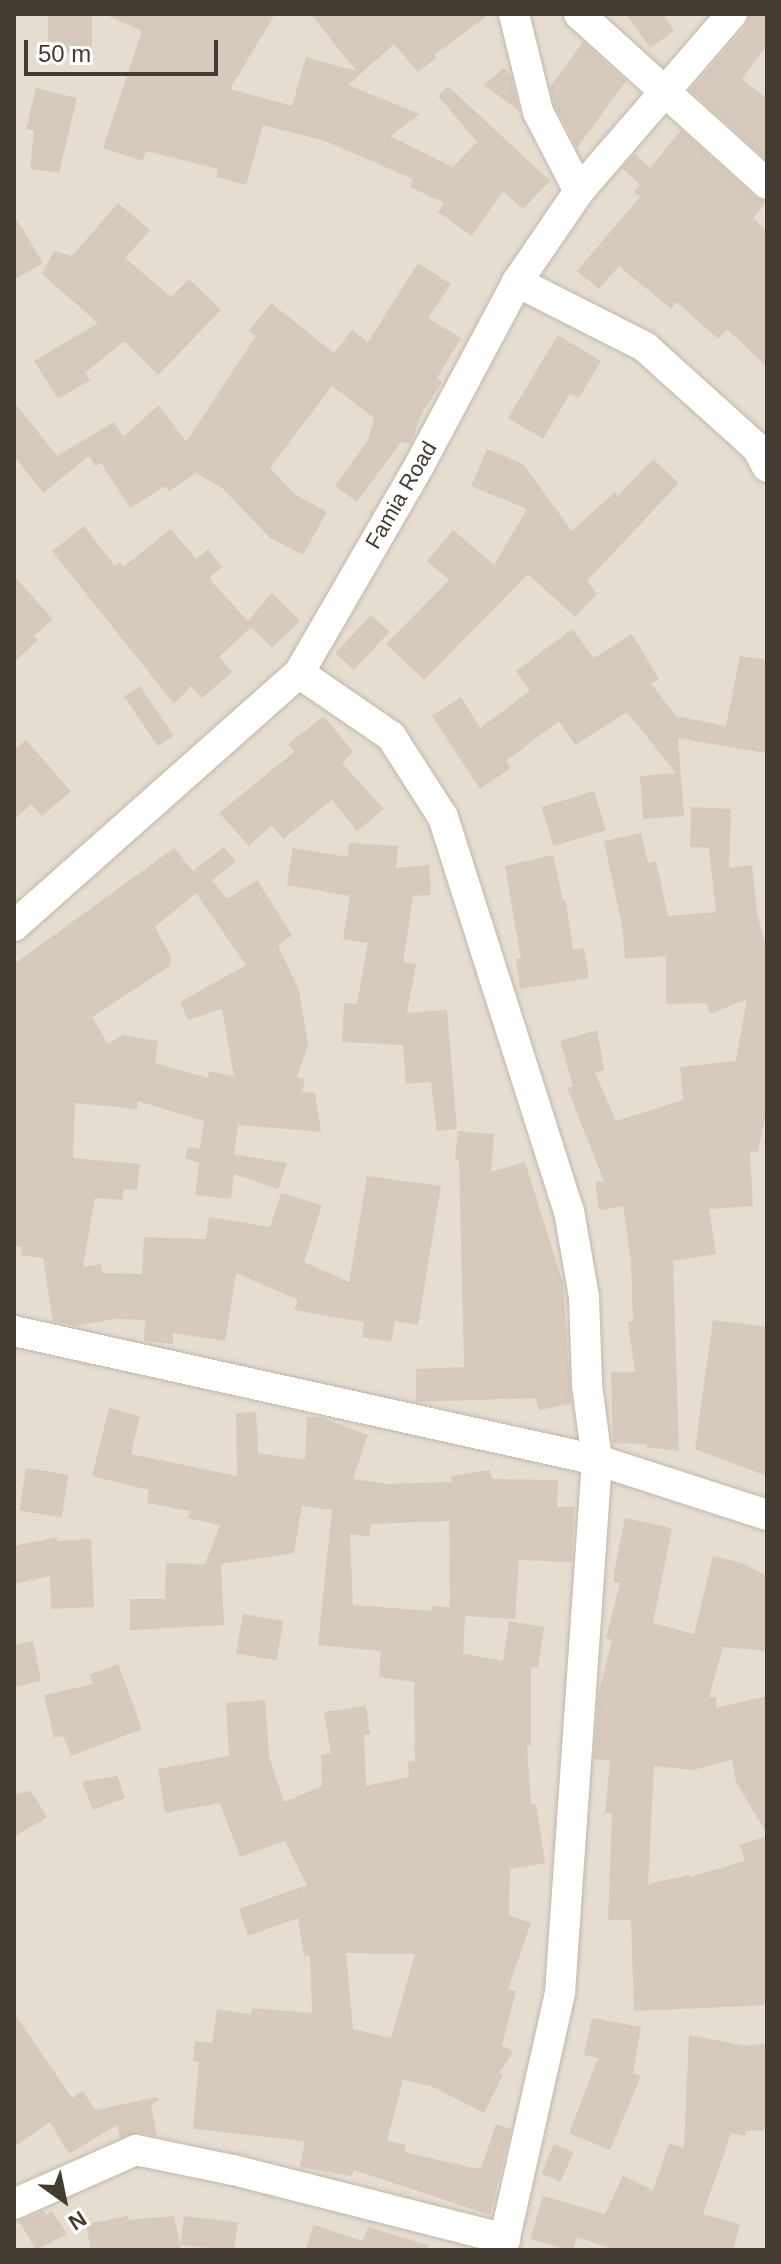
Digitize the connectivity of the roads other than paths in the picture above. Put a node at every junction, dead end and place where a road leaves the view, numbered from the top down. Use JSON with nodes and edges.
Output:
{"nodes":[{"id":1,"x":514,"y":14,"type":"edge"},
{"id":2,"x":579,"y":14,"type":"edge"},
{"id":3,"x":732,"y":14,"type":"edge"},
{"id":4,"x":663,"y":91,"type":"junction"},
{"id":5,"x":767,"y":184,"type":"edge"},
{"id":6,"x":579,"y":191,"type":"junction"},
{"id":7,"x":517,"y":282,"type":"junction"},
{"id":8,"x":767,"y":467,"type":"edge"},
{"id":9,"x":299,"y":673,"type":"junction"},
{"id":10,"x":14,"y":926,"type":"edge"},
{"id":11,"x":14,"y":1331,"type":"edge"},
{"id":12,"x":597,"y":1460,"type":"junction"},
{"id":13,"x":767,"y":1515,"type":"edge"},
{"id":14,"x":14,"y":2204,"type":"edge"},
{"id":15,"x":504,"y":2244,"type":"edge"}],
"edges":[{"from":1,"to":6,"type":"street"},
{"from":2,"to":4,"type":"street"},
{"from":3,"to":4,"type":"street","name":"Famia Road"},
{"from":4,"to":5,"type":"street"},
{"from":4,"to":6,"type":"street","name":"Famia Road"},
{"from":6,"to":7,"type":"street","name":"Famia Road"},
{"from":7,"to":8,"type":"street"},
{"from":7,"to":9,"type":"street","name":"Famia Road"},
{"from":9,"to":10,"type":"street","name":"Famia Road"},
{"from":9,"to":12,"type":"street"},
{"from":11,"to":12,"type":"street"},
{"from":12,"to":13,"type":"street"},
{"from":12,"to":15,"type":"street"},
{"from":14,"to":15,"type":"street"}]}
